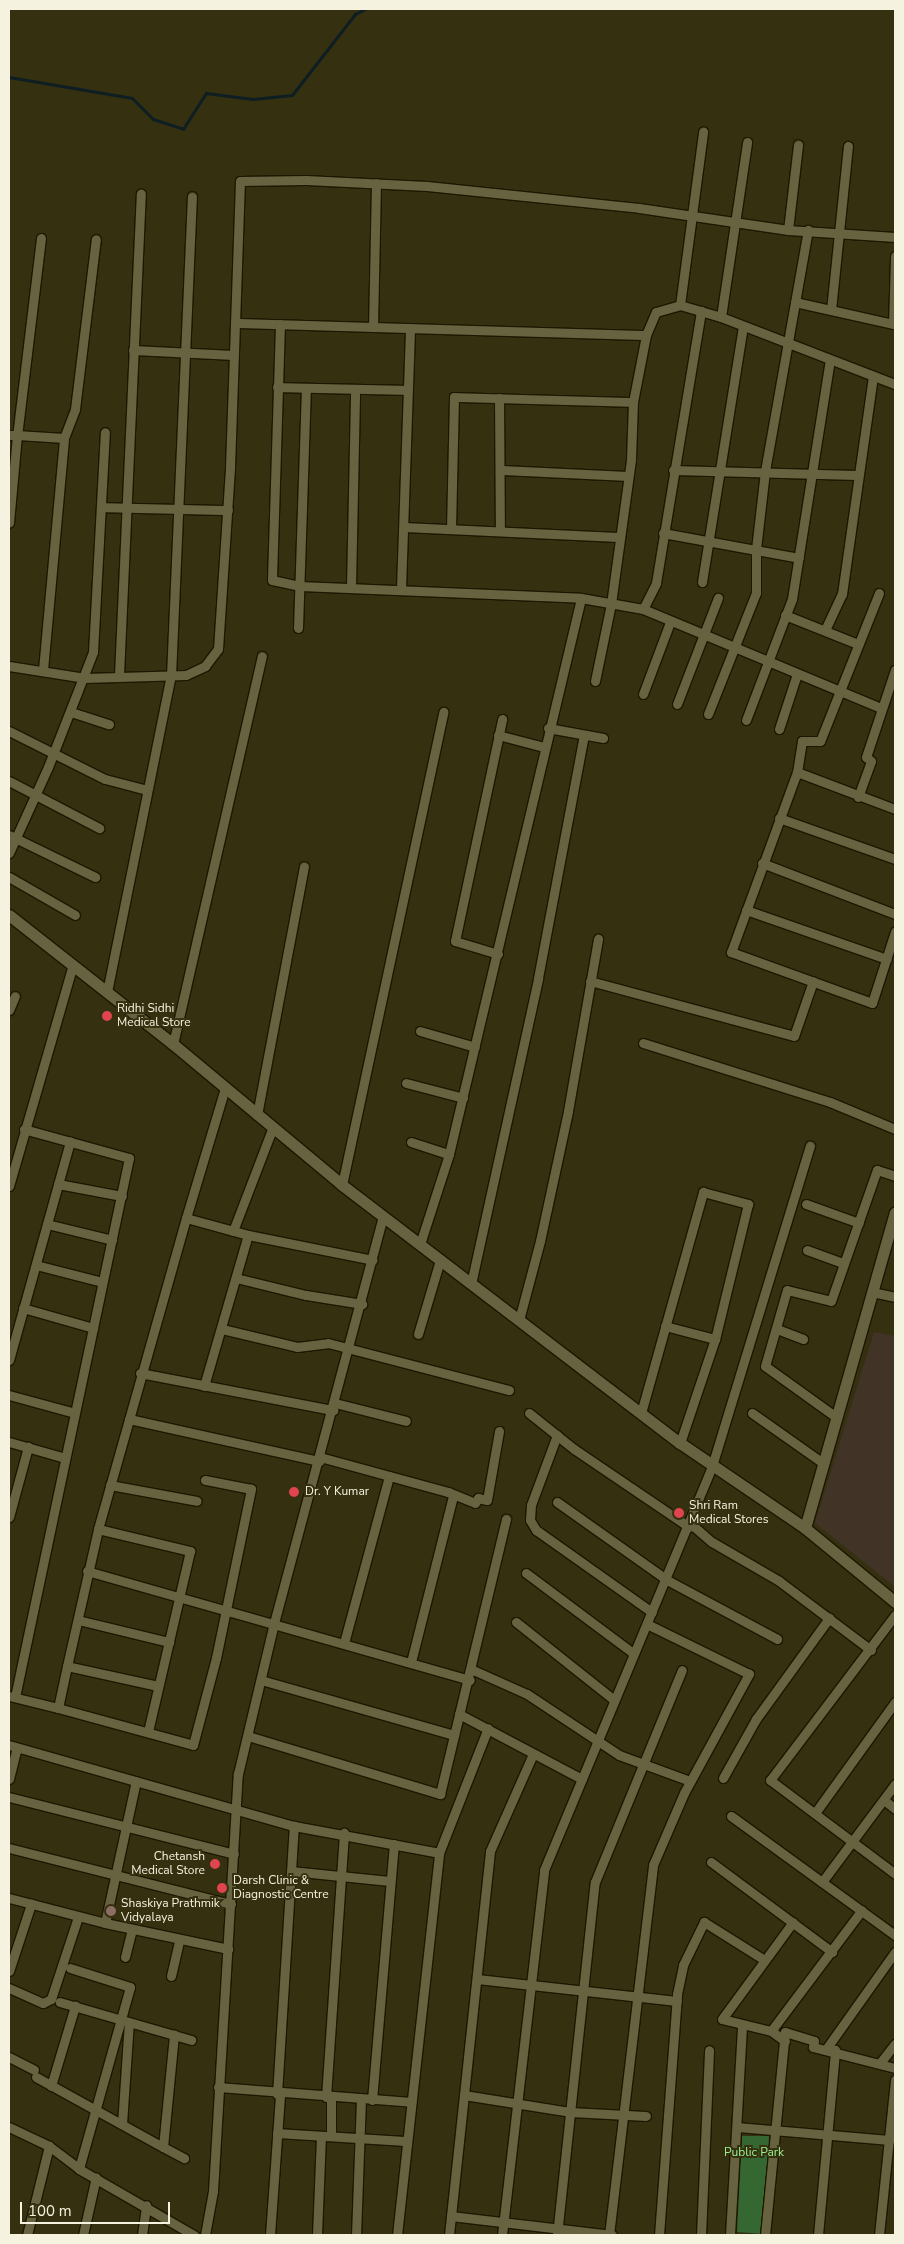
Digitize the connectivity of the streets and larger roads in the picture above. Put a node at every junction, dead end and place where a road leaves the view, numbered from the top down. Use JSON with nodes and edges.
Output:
{"nodes":[{"id":1,"x":702,"y":132,"type":"dead end"},
{"id":2,"x":747,"y":142,"type":"dead end"},
{"id":3,"x":798,"y":145,"type":"dead end"},
{"id":4,"x":848,"y":146,"type":"dead end"},
{"id":5,"x":376,"y":182,"type":"junction"},
{"id":6,"x":141,"y":194,"type":"dead end"},
{"id":7,"x":192,"y":196,"type":"dead end"},
{"id":8,"x":693,"y":217,"type":"junction"},
{"id":9,"x":736,"y":221,"type":"junction"},
{"id":10,"x":788,"y":230,"type":"junction"},
{"id":11,"x":808,"y":230,"type":"junction"},
{"id":12,"x":840,"y":231,"type":"junction"},
{"id":13,"x":895,"y":237,"type":"edge"},
{"id":14,"x":41,"y":238,"type":"dead end"},
{"id":15,"x":96,"y":239,"type":"dead end"},
{"id":16,"x":895,"y":256,"type":"edge"},
{"id":17,"x":795,"y":302,"type":"junction"},
{"id":18,"x":680,"y":305,"type":"junction"},
{"id":19,"x":831,"y":310,"type":"junction"},
{"id":20,"x":700,"y":311,"type":"junction"},
{"id":21,"x":721,"y":318,"type":"junction"},
{"id":22,"x":235,"y":323,"type":"junction"},
{"id":23,"x":280,"y":324,"type":"junction"},
{"id":24,"x":744,"y":327,"type":"junction"},
{"id":25,"x":373,"y":328,"type":"junction"},
{"id":26,"x":410,"y":328,"type":"junction"},
{"id":27,"x":646,"y":335,"type":"junction"},
{"id":28,"x":788,"y":345,"type":"junction"},
{"id":29,"x":133,"y":350,"type":"junction"},
{"id":30,"x":186,"y":352,"type":"junction"},
{"id":31,"x":234,"y":355,"type":"junction"},
{"id":32,"x":830,"y":360,"type":"junction"},
{"id":33,"x":873,"y":376,"type":"junction"},
{"id":34,"x":895,"y":384,"type":"edge"},
{"id":35,"x":277,"y":387,"type":"junction"},
{"id":36,"x":306,"y":388,"type":"junction"},
{"id":37,"x":355,"y":389,"type":"junction"},
{"id":38,"x":406,"y":390,"type":"junction"},
{"id":39,"x":499,"y":398,"type":"junction"},
{"id":40,"x":634,"y":402,"type":"junction"},
{"id":41,"x":105,"y":432,"type":"dead end"},
{"id":42,"x":13,"y":435,"type":"edge"},
{"id":43,"x":64,"y":438,"type":"junction"},
{"id":44,"x":502,"y":470,"type":"junction"},
{"id":45,"x":674,"y":470,"type":"junction"},
{"id":46,"x":765,"y":470,"type":"junction"},
{"id":47,"x":717,"y":471,"type":"junction"},
{"id":48,"x":811,"y":472,"type":"junction"},
{"id":49,"x":856,"y":475,"type":"junction"},
{"id":50,"x":628,"y":476,"type":"junction"},
{"id":51,"x":101,"y":507,"type":"junction"},
{"id":52,"x":127,"y":507,"type":"junction"},
{"id":53,"x":178,"y":508,"type":"junction"},
{"id":54,"x":228,"y":510,"type":"junction"},
{"id":55,"x":9,"y":523,"type":"edge"},
{"id":56,"x":404,"y":527,"type":"junction"},
{"id":57,"x":451,"y":529,"type":"junction"},
{"id":58,"x":500,"y":532,"type":"junction"},
{"id":59,"x":663,"y":533,"type":"junction"},
{"id":60,"x":618,"y":537,"type":"junction"},
{"id":61,"x":709,"y":540,"type":"junction"},
{"id":62,"x":756,"y":549,"type":"junction"},
{"id":63,"x":799,"y":558,"type":"junction"},
{"id":64,"x":702,"y":582,"type":"dead end"},
{"id":65,"x":300,"y":586,"type":"junction"},
{"id":66,"x":351,"y":587,"type":"junction"},
{"id":67,"x":401,"y":588,"type":"junction"},
{"id":68,"x":880,"y":593,"type":"dead end"},
{"id":69,"x":581,"y":598,"type":"junction"},
{"id":70,"x":718,"y":598,"type":"dead end"},
{"id":71,"x":611,"y":604,"type":"junction"},
{"id":72,"x":643,"y":609,"type":"junction"},
{"id":73,"x":785,"y":615,"type":"junction"},
{"id":74,"x":670,"y":622,"type":"junction"},
{"id":75,"x":298,"y":628,"type":"dead end"},
{"id":76,"x":825,"y":630,"type":"junction"},
{"id":77,"x":703,"y":636,"type":"junction"},
{"id":78,"x":858,"y":644,"type":"junction"},
{"id":79,"x":735,"y":648,"type":"junction"},
{"id":80,"x":262,"y":656,"type":"dead end"},
{"id":81,"x":766,"y":659,"type":"junction"},
{"id":82,"x":9,"y":666,"type":"edge"},
{"id":83,"x":43,"y":670,"type":"junction"},
{"id":84,"x":895,"y":670,"type":"edge"},
{"id":85,"x":797,"y":674,"type":"junction"},
{"id":86,"x":120,"y":675,"type":"junction"},
{"id":87,"x":171,"y":676,"type":"junction"},
{"id":88,"x":85,"y":678,"type":"junction"},
{"id":89,"x":595,"y":681,"type":"dead end"},
{"id":90,"x":892,"y":688,"type":"edge"},
{"id":91,"x":840,"y":691,"type":"junction"},
{"id":92,"x":643,"y":694,"type":"dead end"},
{"id":93,"x":677,"y":704,"type":"dead end"},
{"id":94,"x":881,"y":708,"type":"junction"},
{"id":95,"x":71,"y":712,"type":"junction"},
{"id":96,"x":443,"y":712,"type":"dead end"},
{"id":97,"x":708,"y":714,"type":"dead end"},
{"id":98,"x":502,"y":719,"type":"dead end"},
{"id":99,"x":746,"y":720,"type":"dead end"},
{"id":100,"x":109,"y":724,"type":"dead end"},
{"id":101,"x":548,"y":728,"type":"junction"},
{"id":102,"x":779,"y":729,"type":"dead end"},
{"id":103,"x":9,"y":731,"type":"edge"},
{"id":104,"x":584,"y":734,"type":"junction"},
{"id":105,"x":498,"y":735,"type":"junction"},
{"id":106,"x":603,"y":738,"type":"dead end"},
{"id":107,"x":544,"y":746,"type":"junction"},
{"id":108,"x":54,"y":753,"type":"junction"},
{"id":109,"x":797,"y":772,"type":"junction"},
{"id":110,"x":9,"y":781,"type":"edge"},
{"id":111,"x":147,"y":790,"type":"junction"},
{"id":112,"x":35,"y":795,"type":"junction"},
{"id":113,"x":858,"y":797,"type":"junction"},
{"id":114,"x":895,"y":810,"type":"edge"},
{"id":115,"x":779,"y":818,"type":"junction"},
{"id":116,"x":99,"y":828,"type":"dead end"},
{"id":117,"x":12,"y":836,"type":"edge"},
{"id":118,"x":9,"y":852,"type":"edge"},
{"id":119,"x":895,"y":859,"type":"edge"},
{"id":120,"x":762,"y":863,"type":"junction"},
{"id":121,"x":304,"y":866,"type":"dead end"},
{"id":122,"x":9,"y":877,"type":"edge"},
{"id":123,"x":95,"y":877,"type":"dead end"},
{"id":124,"x":746,"y":910,"type":"junction"},
{"id":125,"x":895,"y":914,"type":"edge"},
{"id":126,"x":9,"y":915,"type":"edge"},
{"id":127,"x":75,"y":915,"type":"dead end"},
{"id":128,"x":895,"y":932,"type":"edge"},
{"id":129,"x":598,"y":939,"type":"dead end"},
{"id":130,"x":498,"y":954,"type":"junction"},
{"id":131,"x":887,"y":959,"type":"junction"},
{"id":132,"x":72,"y":968,"type":"junction"},
{"id":133,"x":590,"y":981,"type":"junction"},
{"id":134,"x":813,"y":981,"type":"junction"},
{"id":135,"x":107,"y":992,"type":"junction"},
{"id":136,"x":15,"y":996,"type":"dead end"},
{"id":137,"x":9,"y":1010,"type":"edge"},
{"id":138,"x":420,"y":1031,"type":"dead end"},
{"id":139,"x":643,"y":1043,"type":"dead end"},
{"id":140,"x":173,"y":1044,"type":"junction"},
{"id":141,"x":475,"y":1047,"type":"junction"},
{"id":142,"x":406,"y":1083,"type":"dead end"},
{"id":143,"x":225,"y":1088,"type":"junction"},
{"id":144,"x":463,"y":1098,"type":"junction"},
{"id":145,"x":257,"y":1115,"type":"junction"},
{"id":146,"x":272,"y":1128,"type":"junction"},
{"id":147,"x":24,"y":1129,"type":"junction"},
{"id":148,"x":895,"y":1129,"type":"edge"},
{"id":149,"x":70,"y":1141,"type":"junction"},
{"id":150,"x":411,"y":1142,"type":"dead end"},
{"id":151,"x":810,"y":1146,"type":"dead end"},
{"id":152,"x":449,"y":1154,"type":"junction"},
{"id":153,"x":895,"y":1176,"type":"edge"},
{"id":154,"x":58,"y":1184,"type":"junction"},
{"id":155,"x":342,"y":1185,"type":"junction"},
{"id":156,"x":9,"y":1186,"type":"edge"},
{"id":157,"x":122,"y":1196,"type":"junction"},
{"id":158,"x":806,"y":1204,"type":"dead end"},
{"id":159,"x":895,"y":1212,"type":"edge"},
{"id":160,"x":383,"y":1217,"type":"junction"},
{"id":161,"x":186,"y":1218,"type":"junction"},
{"id":162,"x":859,"y":1223,"type":"junction"},
{"id":163,"x":46,"y":1224,"type":"junction"},
{"id":164,"x":234,"y":1231,"type":"junction"},
{"id":165,"x":248,"y":1235,"type":"junction"},
{"id":166,"x":112,"y":1240,"type":"junction"},
{"id":167,"x":420,"y":1244,"type":"junction"},
{"id":168,"x":807,"y":1250,"type":"dead end"},
{"id":169,"x":373,"y":1260,"type":"junction"},
{"id":170,"x":440,"y":1260,"type":"junction"},
{"id":171,"x":844,"y":1262,"type":"junction"},
{"id":172,"x":36,"y":1265,"type":"junction"},
{"id":173,"x":236,"y":1278,"type":"junction"},
{"id":174,"x":102,"y":1282,"type":"junction"},
{"id":175,"x":471,"y":1284,"type":"junction"},
{"id":176,"x":872,"y":1292,"type":"junction"},
{"id":177,"x":895,"y":1297,"type":"edge"},
{"id":178,"x":362,"y":1304,"type":"junction"},
{"id":179,"x":24,"y":1308,"type":"junction"},
{"id":180,"x":519,"y":1320,"type":"junction"},
{"id":181,"x":665,"y":1326,"type":"junction"},
{"id":182,"x":92,"y":1328,"type":"junction"},
{"id":183,"x":222,"y":1329,"type":"junction"},
{"id":184,"x":778,"y":1329,"type":"junction"},
{"id":185,"x":418,"y":1334,"type":"dead end"},
{"id":186,"x":715,"y":1339,"type":"junction"},
{"id":187,"x":803,"y":1339,"type":"dead end"},
{"id":188,"x":350,"y":1348,"type":"junction"},
{"id":189,"x":9,"y":1360,"type":"edge"},
{"id":190,"x":140,"y":1374,"type":"junction"},
{"id":191,"x":204,"y":1386,"type":"junction"},
{"id":192,"x":509,"y":1390,"type":"dead end"},
{"id":193,"x":9,"y":1395,"type":"edge"},
{"id":194,"x":334,"y":1407,"type":"junction"},
{"id":195,"x":75,"y":1413,"type":"junction"},
{"id":196,"x":529,"y":1413,"type":"dead end"},
{"id":197,"x":641,"y":1414,"type":"junction"},
{"id":198,"x":752,"y":1414,"type":"dead end"},
{"id":199,"x":836,"y":1417,"type":"junction"},
{"id":200,"x":129,"y":1420,"type":"junction"},
{"id":201,"x":406,"y":1421,"type":"dead end"},
{"id":202,"x":499,"y":1432,"type":"dead end"},
{"id":203,"x":557,"y":1436,"type":"junction"},
{"id":204,"x":9,"y":1442,"type":"edge"},
{"id":205,"x":680,"y":1443,"type":"junction"},
{"id":206,"x":28,"y":1447,"type":"junction"},
{"id":207,"x":65,"y":1458,"type":"junction"},
{"id":208,"x":320,"y":1459,"type":"junction"},
{"id":209,"x":823,"y":1463,"type":"junction"},
{"id":210,"x":712,"y":1466,"type":"junction"},
{"id":211,"x":389,"y":1476,"type":"junction"},
{"id":212,"x":205,"y":1480,"type":"dead end"},
{"id":213,"x":110,"y":1485,"type":"junction"},
{"id":214,"x":453,"y":1496,"type":"junction"},
{"id":215,"x":197,"y":1501,"type":"dead end"},
{"id":216,"x":557,"y":1502,"type":"dead end"},
{"id":217,"x":9,"y":1517,"type":"edge"},
{"id":218,"x":506,"y":1519,"type":"dead end"},
{"id":219,"x":690,"y":1525,"type":"junction"},
{"id":220,"x":98,"y":1528,"type":"junction"},
{"id":221,"x":805,"y":1528,"type":"junction"},
{"id":222,"x":88,"y":1571,"type":"junction"},
{"id":223,"x":526,"y":1573,"type":"dead end"},
{"id":224,"x":667,"y":1580,"type":"junction"},
{"id":225,"x":178,"y":1598,"type":"junction"},
{"id":226,"x":895,"y":1602,"type":"edge"},
{"id":227,"x":225,"y":1610,"type":"junction"},
{"id":228,"x":652,"y":1612,"type":"junction"},
{"id":229,"x":895,"y":1615,"type":"edge"},
{"id":230,"x":829,"y":1618,"type":"junction"},
{"id":231,"x":78,"y":1620,"type":"junction"},
{"id":232,"x":274,"y":1622,"type":"junction"},
{"id":233,"x":516,"y":1622,"type":"dead end"},
{"id":234,"x":647,"y":1624,"type":"junction"},
{"id":235,"x":778,"y":1639,"type":"dead end"},
{"id":236,"x":169,"y":1642,"type":"junction"},
{"id":237,"x":344,"y":1644,"type":"junction"},
{"id":238,"x":871,"y":1650,"type":"junction"},
{"id":239,"x":633,"y":1653,"type":"junction"},
{"id":240,"x":411,"y":1662,"type":"junction"},
{"id":241,"x":67,"y":1666,"type":"junction"},
{"id":242,"x":473,"y":1670,"type":"junction"},
{"id":243,"x":682,"y":1670,"type":"dead end"},
{"id":244,"x":261,"y":1680,"type":"junction"},
{"id":245,"x":470,"y":1680,"type":"junction"},
{"id":246,"x":158,"y":1686,"type":"junction"},
{"id":247,"x":12,"y":1696,"type":"edge"},
{"id":248,"x":614,"y":1700,"type":"junction"},
{"id":249,"x":895,"y":1702,"type":"edge"},
{"id":250,"x":58,"y":1708,"type":"junction"},
{"id":251,"x":459,"y":1714,"type":"junction"},
{"id":252,"x":488,"y":1728,"type":"junction"},
{"id":253,"x":148,"y":1732,"type":"junction"},
{"id":254,"x":454,"y":1735,"type":"junction"},
{"id":255,"x":248,"y":1736,"type":"junction"},
{"id":256,"x":597,"y":1741,"type":"junction"},
{"id":257,"x":13,"y":1746,"type":"edge"},
{"id":258,"x":533,"y":1754,"type":"junction"},
{"id":259,"x":643,"y":1763,"type":"junction"},
{"id":260,"x":723,"y":1778,"type":"dead end"},
{"id":261,"x":9,"y":1779,"type":"edge"},
{"id":262,"x":582,"y":1779,"type":"junction"},
{"id":263,"x":136,"y":1781,"type":"junction"},
{"id":264,"x":690,"y":1781,"type":"junction"},
{"id":265,"x":895,"y":1784,"type":"edge"},
{"id":266,"x":9,"y":1797,"type":"edge"},
{"id":267,"x":884,"y":1800,"type":"junction"},
{"id":268,"x":236,"y":1808,"type":"junction"},
{"id":269,"x":895,"y":1810,"type":"edge"},
{"id":270,"x":815,"y":1813,"type":"junction"},
{"id":271,"x":731,"y":1816,"type":"dead end"},
{"id":272,"x":294,"y":1826,"type":"junction"},
{"id":273,"x":125,"y":1827,"type":"junction"},
{"id":274,"x":344,"y":1833,"type":"junction"},
{"id":275,"x":852,"y":1841,"type":"junction"},
{"id":276,"x":394,"y":1844,"type":"junction"},
{"id":277,"x":9,"y":1848,"type":"edge"},
{"id":278,"x":439,"y":1853,"type":"junction"},
{"id":279,"x":234,"y":1854,"type":"junction"},
{"id":280,"x":711,"y":1862,"type":"dead end"},
{"id":281,"x":291,"y":1871,"type":"junction"},
{"id":282,"x":895,"y":1874,"type":"edge"},
{"id":283,"x":339,"y":1876,"type":"junction"},
{"id":284,"x":115,"y":1877,"type":"junction"},
{"id":285,"x":389,"y":1881,"type":"junction"},
{"id":286,"x":822,"y":1882,"type":"junction"},
{"id":287,"x":9,"y":1898,"type":"edge"},
{"id":288,"x":31,"y":1904,"type":"junction"},
{"id":289,"x":231,"y":1904,"type":"junction"},
{"id":290,"x":862,"y":1910,"type":"junction"},
{"id":291,"x":78,"y":1917,"type":"junction"},
{"id":292,"x":793,"y":1922,"type":"junction"},
{"id":293,"x":105,"y":1924,"type":"junction"},
{"id":294,"x":132,"y":1929,"type":"junction"},
{"id":295,"x":895,"y":1934,"type":"edge"},
{"id":296,"x":179,"y":1940,"type":"junction"},
{"id":297,"x":228,"y":1949,"type":"junction"},
{"id":298,"x":832,"y":1952,"type":"junction"},
{"id":299,"x":895,"y":1952,"type":"edge"},
{"id":300,"x":125,"y":1957,"type":"dead end"},
{"id":301,"x":763,"y":1959,"type":"junction"},
{"id":302,"x":70,"y":1968,"type":"dead end"},
{"id":303,"x":9,"y":1970,"type":"edge"},
{"id":304,"x":171,"y":1976,"type":"dead end"},
{"id":305,"x":477,"y":1979,"type":"junction"},
{"id":306,"x":530,"y":1985,"type":"junction"},
{"id":307,"x":9,"y":1988,"type":"edge"},
{"id":308,"x":582,"y":1990,"type":"junction"},
{"id":309,"x":635,"y":1994,"type":"junction"},
{"id":310,"x":677,"y":2001,"type":"junction"},
{"id":311,"x":60,"y":2002,"type":"dead end"},
{"id":312,"x":75,"y":2006,"type":"junction"},
{"id":313,"x":124,"y":2021,"type":"junction"},
{"id":314,"x":742,"y":2025,"type":"junction"},
{"id":315,"x":771,"y":2031,"type":"junction"},
{"id":316,"x":174,"y":2035,"type":"junction"},
{"id":317,"x":191,"y":2040,"type":"dead end"},
{"id":318,"x":785,"y":2041,"type":"junction"},
{"id":319,"x":895,"y":2044,"type":"edge"},
{"id":320,"x":709,"y":2050,"type":"dead end"},
{"id":321,"x":831,"y":2050,"type":"junction"},
{"id":322,"x":9,"y":2057,"type":"edge"},
{"id":323,"x":880,"y":2063,"type":"junction"},
{"id":324,"x":895,"y":2068,"type":"edge"},
{"id":325,"x":895,"y":2080,"type":"edge"},
{"id":326,"x":51,"y":2086,"type":"junction"},
{"id":327,"x":218,"y":2087,"type":"junction"},
{"id":328,"x":279,"y":2094,"type":"junction"},
{"id":329,"x":464,"y":2095,"type":"junction"},
{"id":330,"x":328,"y":2097,"type":"junction"},
{"id":331,"x":361,"y":2099,"type":"junction"},
{"id":332,"x":372,"y":2100,"type":"junction"},
{"id":333,"x":411,"y":2102,"type":"junction"},
{"id":334,"x":516,"y":2103,"type":"junction"},
{"id":335,"x":95,"y":2109,"type":"junction"},
{"id":336,"x":570,"y":2112,"type":"junction"},
{"id":337,"x":623,"y":2116,"type":"junction"},
{"id":338,"x":646,"y":2116,"type":"dead end"},
{"id":339,"x":122,"y":2124,"type":"junction"},
{"id":340,"x":9,"y":2127,"type":"edge"},
{"id":341,"x":737,"y":2127,"type":"junction"},
{"id":342,"x":776,"y":2130,"type":"junction"},
{"id":343,"x":277,"y":2133,"type":"junction"},
{"id":344,"x":828,"y":2134,"type":"junction"},
{"id":345,"x":321,"y":2136,"type":"junction"},
{"id":346,"x":331,"y":2136,"type":"junction"},
{"id":347,"x":360,"y":2138,"type":"junction"},
{"id":348,"x":889,"y":2140,"type":"junction"},
{"id":349,"x":405,"y":2141,"type":"junction"},
{"id":350,"x":49,"y":2146,"type":"junction"},
{"id":351,"x":162,"y":2146,"type":"junction"},
{"id":352,"x":184,"y":2158,"type":"dead end"},
{"id":353,"x":79,"y":2169,"type":"junction"},
{"id":354,"x":96,"y":2177,"type":"junction"},
{"id":355,"x":146,"y":2205,"type":"junction"},
{"id":356,"x":451,"y":2216,"type":"junction"},
{"id":357,"x":504,"y":2223,"type":"junction"},
{"id":358,"x":557,"y":2233,"type":"edge"},
{"id":359,"x":26,"y":2235,"type":"edge"},
{"id":360,"x":83,"y":2235,"type":"edge"},
{"id":361,"x":142,"y":2235,"type":"edge"},
{"id":362,"x":193,"y":2235,"type":"edge"},
{"id":363,"x":205,"y":2235,"type":"edge"},
{"id":364,"x":270,"y":2235,"type":"edge"},
{"id":365,"x":317,"y":2235,"type":"edge"},
{"id":366,"x":356,"y":2235,"type":"edge"},
{"id":367,"x":397,"y":2235,"type":"edge"},
{"id":368,"x":449,"y":2235,"type":"edge"},
{"id":369,"x":502,"y":2235,"type":"edge"},
{"id":370,"x":610,"y":2235,"type":"edge"},
{"id":371,"x":659,"y":2235,"type":"edge"},
{"id":372,"x":701,"y":2235,"type":"edge"},
{"id":373,"x":730,"y":2235,"type":"edge"},
{"id":374,"x":765,"y":2235,"type":"edge"},
{"id":375,"x":818,"y":2235,"type":"edge"},
{"id":376,"x":880,"y":2235,"type":"edge"}],
"edges":[{"from":1,"to":8,"type":"street"},
{"from":2,"to":9,"type":"street"},
{"from":3,"to":10,"type":"street"},
{"from":4,"to":12,"type":"street"},
{"from":5,"to":8,"type":"street"},
{"from":5,"to":22,"type":"street"},
{"from":5,"to":25,"type":"street"},
{"from":6,"to":29,"type":"street"},
{"from":7,"to":30,"type":"street"},
{"from":8,"to":9,"type":"street"},
{"from":8,"to":18,"type":"street"},
{"from":9,"to":10,"type":"street"},
{"from":9,"to":21,"type":"street"},
{"from":10,"to":11,"type":"street"},
{"from":11,"to":12,"type":"street"},
{"from":11,"to":17,"type":"street"},
{"from":12,"to":13,"type":"street"},
{"from":12,"to":19,"type":"street"},
{"from":14,"to":42,"type":"street"},
{"from":15,"to":43,"type":"street"},
{"from":16,"to":19,"type":"street"},
{"from":17,"to":19,"type":"street"},
{"from":17,"to":28,"type":"street"},
{"from":18,"to":20,"type":"street"},
{"from":18,"to":27,"type":"street"},
{"from":20,"to":21,"type":"street"},
{"from":20,"to":45,"type":"street"},
{"from":21,"to":24,"type":"street"},
{"from":22,"to":23,"type":"street"},
{"from":22,"to":31,"type":"street"},
{"from":23,"to":25,"type":"street"},
{"from":23,"to":35,"type":"street"},
{"from":24,"to":28,"type":"street"},
{"from":24,"to":47,"type":"street"},
{"from":25,"to":26,"type":"street"},
{"from":26,"to":27,"type":"street"},
{"from":26,"to":38,"type":"street"},
{"from":27,"to":40,"type":"street"},
{"from":28,"to":32,"type":"street"},
{"from":28,"to":46,"type":"street"},
{"from":29,"to":30,"type":"street"},
{"from":29,"to":52,"type":"street"},
{"from":30,"to":31,"type":"street"},
{"from":30,"to":53,"type":"street"},
{"from":31,"to":54,"type":"street"},
{"from":32,"to":33,"type":"street"},
{"from":32,"to":48,"type":"street"},
{"from":33,"to":34,"type":"street"},
{"from":33,"to":49,"type":"street"},
{"from":35,"to":36,"type":"street"},
{"from":35,"to":65,"type":"street"},
{"from":36,"to":37,"type":"street"},
{"from":36,"to":65,"type":"street"},
{"from":37,"to":38,"type":"street"},
{"from":37,"to":66,"type":"street"},
{"from":38,"to":56,"type":"street"},
{"from":39,"to":40,"type":"street"},
{"from":39,"to":44,"type":"street"},
{"from":39,"to":57,"type":"street"},
{"from":40,"to":50,"type":"street"},
{"from":41,"to":51,"type":"street"},
{"from":42,"to":43,"type":"street"},
{"from":42,"to":55,"type":"street"},
{"from":43,"to":83,"type":"street"},
{"from":44,"to":50,"type":"street"},
{"from":44,"to":58,"type":"street"},
{"from":45,"to":47,"type":"street"},
{"from":45,"to":59,"type":"street"},
{"from":46,"to":47,"type":"street"},
{"from":46,"to":48,"type":"street"},
{"from":46,"to":62,"type":"street"},
{"from":47,"to":61,"type":"street"},
{"from":48,"to":49,"type":"street"},
{"from":48,"to":63,"type":"street"},
{"from":49,"to":76,"type":"street"},
{"from":50,"to":60,"type":"street"},
{"from":51,"to":52,"type":"street"},
{"from":51,"to":88,"type":"street"},
{"from":52,"to":53,"type":"street"},
{"from":52,"to":86,"type":"street"},
{"from":53,"to":54,"type":"street"},
{"from":53,"to":87,"type":"street"},
{"from":54,"to":87,"type":"street"},
{"from":56,"to":57,"type":"street"},
{"from":56,"to":67,"type":"street"},
{"from":57,"to":58,"type":"street"},
{"from":58,"to":60,"type":"street"},
{"from":59,"to":61,"type":"street"},
{"from":59,"to":72,"type":"street"},
{"from":60,"to":71,"type":"street"},
{"from":61,"to":62,"type":"street"},
{"from":61,"to":64,"type":"street"},
{"from":62,"to":63,"type":"street"},
{"from":62,"to":79,"type":"street"},
{"from":63,"to":73,"type":"street"},
{"from":65,"to":66,"type":"street"},
{"from":65,"to":75,"type":"street"},
{"from":66,"to":67,"type":"street"},
{"from":67,"to":69,"type":"street"},
{"from":68,"to":78,"type":"street"},
{"from":69,"to":71,"type":"street"},
{"from":69,"to":101,"type":"street"},
{"from":70,"to":77,"type":"street"},
{"from":71,"to":72,"type":"street"},
{"from":71,"to":89,"type":"street"},
{"from":72,"to":74,"type":"street"},
{"from":73,"to":76,"type":"street"},
{"from":73,"to":81,"type":"street"},
{"from":74,"to":77,"type":"street"},
{"from":74,"to":92,"type":"street"},
{"from":76,"to":78,"type":"street"},
{"from":77,"to":79,"type":"street"},
{"from":77,"to":93,"type":"street"},
{"from":78,"to":91,"type":"street"},
{"from":79,"to":81,"type":"street"},
{"from":79,"to":97,"type":"street"},
{"from":80,"to":140,"type":"street"},
{"from":81,"to":85,"type":"street"},
{"from":81,"to":99,"type":"street"},
{"from":82,"to":83,"type":"street"},
{"from":83,"to":88,"type":"street"},
{"from":84,"to":90,"type":"street"},
{"from":85,"to":91,"type":"street"},
{"from":85,"to":102,"type":"street"},
{"from":86,"to":87,"type":"street"},
{"from":86,"to":88,"type":"street"},
{"from":87,"to":111,"type":"street"},
{"from":88,"to":95,"type":"street"},
{"from":90,"to":94,"type":"street"},
{"from":91,"to":94,"type":"street"},
{"from":91,"to":109,"type":"street"},
{"from":94,"to":113,"type":"street"},
{"from":95,"to":100,"type":"street"},
{"from":95,"to":108,"type":"street"},
{"from":96,"to":155,"type":"street"},
{"from":98,"to":105,"type":"street"},
{"from":101,"to":104,"type":"street"},
{"from":101,"to":107,"type":"street"},
{"from":103,"to":108,"type":"street"},
{"from":104,"to":106,"type":"street"},
{"from":104,"to":175,"type":"street"},
{"from":105,"to":107,"type":"street"},
{"from":105,"to":130,"type":"street"},
{"from":107,"to":130,"type":"street"},
{"from":108,"to":111,"type":"street"},
{"from":108,"to":112,"type":"street"},
{"from":109,"to":113,"type":"street"},
{"from":109,"to":115,"type":"street"},
{"from":110,"to":112,"type":"street"},
{"from":111,"to":135,"type":"street"},
{"from":112,"to":116,"type":"street"},
{"from":112,"to":117,"type":"street"},
{"from":113,"to":114,"type":"street"},
{"from":115,"to":119,"type":"street"},
{"from":115,"to":120,"type":"street"},
{"from":117,"to":118,"type":"street"},
{"from":117,"to":123,"type":"street"},
{"from":120,"to":124,"type":"street"},
{"from":120,"to":125,"type":"street"},
{"from":121,"to":145,"type":"street"},
{"from":122,"to":127,"type":"street"},
{"from":124,"to":131,"type":"street"},
{"from":124,"to":134,"type":"street"},
{"from":126,"to":132,"type":"street"},
{"from":128,"to":131,"type":"street"},
{"from":129,"to":133,"type":"street"},
{"from":130,"to":141,"type":"street"},
{"from":131,"to":134,"type":"street"},
{"from":132,"to":135,"type":"street"},
{"from":132,"to":147,"type":"street"},
{"from":133,"to":134,"type":"street"},
{"from":133,"to":180,"type":"street"},
{"from":135,"to":140,"type":"street"},
{"from":136,"to":137,"type":"street"},
{"from":138,"to":141,"type":"street"},
{"from":139,"to":148,"type":"street"},
{"from":140,"to":143,"type":"street"},
{"from":141,"to":144,"type":"street"},
{"from":142,"to":144,"type":"street"},
{"from":143,"to":145,"type":"street"},
{"from":143,"to":161,"type":"street"},
{"from":144,"to":152,"type":"street"},
{"from":145,"to":146,"type":"street"},
{"from":146,"to":155,"type":"street"},
{"from":146,"to":164,"type":"street"},
{"from":147,"to":149,"type":"street"},
{"from":147,"to":156,"type":"street"},
{"from":149,"to":154,"type":"street"},
{"from":149,"to":157,"type":"street"},
{"from":150,"to":152,"type":"street"},
{"from":151,"to":210,"type":"street"},
{"from":152,"to":167,"type":"street"},
{"from":153,"to":162,"type":"street"},
{"from":154,"to":157,"type":"street"},
{"from":154,"to":163,"type":"street"},
{"from":155,"to":160,"type":"street"},
{"from":157,"to":166,"type":"street"},
{"from":158,"to":162,"type":"street"},
{"from":159,"to":176,"type":"street"},
{"from":160,"to":167,"type":"street"},
{"from":160,"to":169,"type":"street"},
{"from":161,"to":164,"type":"street"},
{"from":161,"to":190,"type":"street"},
{"from":162,"to":171,"type":"street"},
{"from":163,"to":166,"type":"street"},
{"from":163,"to":172,"type":"street"},
{"from":164,"to":165,"type":"street"},
{"from":165,"to":169,"type":"street"},
{"from":165,"to":173,"type":"street"},
{"from":166,"to":174,"type":"street"},
{"from":167,"to":170,"type":"street"},
{"from":168,"to":171,"type":"street"},
{"from":169,"to":178,"type":"street"},
{"from":170,"to":175,"type":"street"},
{"from":170,"to":185,"type":"street"},
{"from":171,"to":184,"type":"street"},
{"from":172,"to":174,"type":"street"},
{"from":172,"to":179,"type":"street"},
{"from":173,"to":178,"type":"street"},
{"from":173,"to":183,"type":"street"},
{"from":174,"to":182,"type":"street"},
{"from":175,"to":180,"type":"street"},
{"from":176,"to":177,"type":"street"},
{"from":176,"to":199,"type":"street"},
{"from":178,"to":188,"type":"street"},
{"from":179,"to":182,"type":"street"},
{"from":179,"to":189,"type":"street"},
{"from":180,"to":197,"type":"street"},
{"from":181,"to":186,"type":"street"},
{"from":181,"to":186,"type":"street"},
{"from":181,"to":197,"type":"street"},
{"from":182,"to":195,"type":"street"},
{"from":183,"to":188,"type":"street"},
{"from":183,"to":191,"type":"street"},
{"from":184,"to":187,"type":"street"},
{"from":184,"to":199,"type":"street"},
{"from":186,"to":205,"type":"street"},
{"from":188,"to":192,"type":"street"},
{"from":188,"to":194,"type":"street"},
{"from":190,"to":191,"type":"street"},
{"from":190,"to":200,"type":"street"},
{"from":191,"to":194,"type":"street"},
{"from":193,"to":195,"type":"street"},
{"from":194,"to":201,"type":"street"},
{"from":194,"to":208,"type":"street"},
{"from":195,"to":207,"type":"street"},
{"from":196,"to":203,"type":"street"},
{"from":197,"to":205,"type":"street"},
{"from":198,"to":209,"type":"street"},
{"from":199,"to":209,"type":"street"},
{"from":200,"to":208,"type":"street"},
{"from":200,"to":213,"type":"street"},
{"from":202,"to":214,"type":"street"},
{"from":203,"to":219,"type":"street"},
{"from":203,"to":228,"type":"street"},
{"from":204,"to":206,"type":"street"},
{"from":205,"to":210,"type":"street"},
{"from":206,"to":207,"type":"street"},
{"from":206,"to":217,"type":"street"},
{"from":207,"to":247,"type":"street"},
{"from":208,"to":211,"type":"street"},
{"from":208,"to":232,"type":"street"},
{"from":209,"to":221,"type":"street"},
{"from":210,"to":219,"type":"street"},
{"from":210,"to":221,"type":"street"},
{"from":211,"to":214,"type":"street"},
{"from":211,"to":237,"type":"street"},
{"from":212,"to":227,"type":"street"},
{"from":213,"to":215,"type":"street"},
{"from":213,"to":220,"type":"street"},
{"from":214,"to":240,"type":"street"},
{"from":216,"to":224,"type":"street"},
{"from":218,"to":242,"type":"street"},
{"from":219,"to":224,"type":"street"},
{"from":219,"to":230,"type":"street"},
{"from":220,"to":222,"type":"street"},
{"from":220,"to":225,"type":"street"},
{"from":221,"to":226,"type":"street"},
{"from":222,"to":225,"type":"street"},
{"from":222,"to":231,"type":"street"},
{"from":223,"to":239,"type":"street"},
{"from":224,"to":228,"type":"street"},
{"from":224,"to":235,"type":"street"},
{"from":225,"to":227,"type":"street"},
{"from":225,"to":236,"type":"street"},
{"from":227,"to":232,"type":"street"},
{"from":227,"to":253,"type":"street"},
{"from":228,"to":234,"type":"street"},
{"from":229,"to":238,"type":"street"},
{"from":230,"to":238,"type":"street"},
{"from":230,"to":260,"type":"street"},
{"from":231,"to":236,"type":"street"},
{"from":231,"to":241,"type":"street"},
{"from":232,"to":237,"type":"street"},
{"from":232,"to":244,"type":"street"},
{"from":233,"to":248,"type":"street"},
{"from":234,"to":239,"type":"street"},
{"from":234,"to":264,"type":"street"},
{"from":236,"to":246,"type":"street"},
{"from":237,"to":240,"type":"street"},
{"from":238,"to":270,"type":"street"},
{"from":239,"to":248,"type":"street"},
{"from":240,"to":245,"type":"street"},
{"from":241,"to":246,"type":"street"},
{"from":241,"to":250,"type":"street"},
{"from":242,"to":245,"type":"street"},
{"from":242,"to":256,"type":"street"},
{"from":243,"to":259,"type":"street"},
{"from":244,"to":254,"type":"street"},
{"from":244,"to":255,"type":"street"},
{"from":245,"to":251,"type":"street"},
{"from":246,"to":253,"type":"street"},
{"from":247,"to":250,"type":"street"},
{"from":248,"to":256,"type":"street"},
{"from":249,"to":270,"type":"street"},
{"from":250,"to":253,"type":"street"},
{"from":251,"to":252,"type":"street"},
{"from":251,"to":254,"type":"street"},
{"from":252,"to":258,"type":"street"},
{"from":252,"to":278,"type":"street"},
{"from":254,"to":255,"type":"street"},
{"from":255,"to":268,"type":"street"},
{"from":256,"to":259,"type":"street"},
{"from":256,"to":262,"type":"street"},
{"from":257,"to":261,"type":"street"},
{"from":257,"to":263,"type":"street"},
{"from":258,"to":262,"type":"street"},
{"from":258,"to":305,"type":"street"},
{"from":259,"to":264,"type":"street"},
{"from":259,"to":308,"type":"street"},
{"from":262,"to":306,"type":"street"},
{"from":263,"to":268,"type":"street"},
{"from":263,"to":273,"type":"street"},
{"from":264,"to":309,"type":"street"},
{"from":265,"to":267,"type":"street"},
{"from":266,"to":273,"type":"street"},
{"from":267,"to":269,"type":"street"},
{"from":267,"to":275,"type":"street"},
{"from":268,"to":272,"type":"street"},
{"from":268,"to":279,"type":"street"},
{"from":270,"to":275,"type":"street"},
{"from":271,"to":286,"type":"street"},
{"from":272,"to":274,"type":"street"},
{"from":272,"to":281,"type":"street"},
{"from":273,"to":279,"type":"street"},
{"from":273,"to":284,"type":"street"},
{"from":274,"to":276,"type":"street"},
{"from":274,"to":283,"type":"street"},
{"from":275,"to":282,"type":"street"},
{"from":275,"to":286,"type":"street"},
{"from":276,"to":278,"type":"street"},
{"from":276,"to":285,"type":"street"},
{"from":277,"to":284,"type":"street"},
{"from":278,"to":333,"type":"street"},
{"from":279,"to":289,"type":"street"},
{"from":280,"to":292,"type":"street"},
{"from":281,"to":283,"type":"street"},
{"from":281,"to":328,"type":"street"},
{"from":283,"to":285,"type":"street"},
{"from":283,"to":330,"type":"street"},
{"from":284,"to":289,"type":"street"},
{"from":284,"to":293,"type":"street"},
{"from":285,"to":332,"type":"street"},
{"from":286,"to":290,"type":"street"},
{"from":287,"to":288,"type":"street"},
{"from":288,"to":291,"type":"street"},
{"from":288,"to":303,"type":"street"},
{"from":289,"to":297,"type":"street"},
{"from":290,"to":295,"type":"street"},
{"from":290,"to":298,"type":"street"},
{"from":291,"to":293,"type":"street"},
{"from":291,"to":307,"type":"street"},
{"from":292,"to":298,"type":"street"},
{"from":292,"to":301,"type":"street"},
{"from":293,"to":294,"type":"street"},
{"from":294,"to":296,"type":"street"},
{"from":294,"to":300,"type":"street"},
{"from":296,"to":297,"type":"street"},
{"from":296,"to":304,"type":"street"},
{"from":297,"to":327,"type":"street"},
{"from":298,"to":315,"type":"street"},
{"from":299,"to":321,"type":"street"},
{"from":301,"to":310,"type":"street"},
{"from":301,"to":314,"type":"street"},
{"from":302,"to":313,"type":"street"},
{"from":305,"to":306,"type":"street"},
{"from":305,"to":329,"type":"street"},
{"from":306,"to":308,"type":"street"},
{"from":306,"to":334,"type":"street"},
{"from":308,"to":309,"type":"street"},
{"from":308,"to":336,"type":"street"},
{"from":309,"to":310,"type":"street"},
{"from":309,"to":337,"type":"street"},
{"from":310,"to":371,"type":"street"},
{"from":311,"to":312,"type":"street"},
{"from":312,"to":313,"type":"street"},
{"from":312,"to":326,"type":"street"},
{"from":313,"to":316,"type":"street"},
{"from":313,"to":335,"type":"street"},
{"from":313,"to":339,"type":"street"},
{"from":314,"to":315,"type":"street"},
{"from":314,"to":341,"type":"street"},
{"from":315,"to":318,"type":"street"},
{"from":316,"to":317,"type":"street"},
{"from":316,"to":351,"type":"street"},
{"from":318,"to":321,"type":"street"},
{"from":318,"to":342,"type":"street"},
{"from":319,"to":323,"type":"street"},
{"from":320,"to":372,"type":"street"},
{"from":321,"to":323,"type":"street"},
{"from":321,"to":344,"type":"street"},
{"from":322,"to":326,"type":"street"},
{"from":323,"to":324,"type":"street"},
{"from":325,"to":348,"type":"street"},
{"from":326,"to":335,"type":"street"},
{"from":327,"to":328,"type":"street"},
{"from":327,"to":363,"type":"street"},
{"from":328,"to":330,"type":"street"},
{"from":328,"to":343,"type":"street"},
{"from":329,"to":334,"type":"street"},
{"from":329,"to":356,"type":"street"},
{"from":330,"to":331,"type":"street"},
{"from":330,"to":346,"type":"street"},
{"from":331,"to":332,"type":"street"},
{"from":331,"to":347,"type":"street"},
{"from":332,"to":333,"type":"street"},
{"from":333,"to":349,"type":"street"},
{"from":334,"to":336,"type":"street"},
{"from":334,"to":357,"type":"street"},
{"from":335,"to":339,"type":"street"},
{"from":335,"to":353,"type":"street"},
{"from":336,"to":337,"type":"street"},
{"from":336,"to":358,"type":"street"},
{"from":337,"to":338,"type":"street"},
{"from":337,"to":370,"type":"street"},
{"from":339,"to":351,"type":"street"},
{"from":340,"to":350,"type":"street"},
{"from":341,"to":342,"type":"street"},
{"from":341,"to":373,"type":"street"},
{"from":342,"to":344,"type":"street"},
{"from":342,"to":374,"type":"street"},
{"from":343,"to":345,"type":"street"},
{"from":343,"to":364,"type":"street"},
{"from":344,"to":348,"type":"street"},
{"from":344,"to":375,"type":"street"},
{"from":345,"to":346,"type":"street"},
{"from":345,"to":365,"type":"street"},
{"from":346,"to":347,"type":"street"},
{"from":347,"to":349,"type":"street"},
{"from":347,"to":366,"type":"street"},
{"from":348,"to":376,"type":"street"},
{"from":349,"to":367,"type":"street"},
{"from":350,"to":353,"type":"street"},
{"from":350,"to":359,"type":"street"},
{"from":351,"to":352,"type":"street"},
{"from":353,"to":354,"type":"street"},
{"from":354,"to":355,"type":"street"},
{"from":354,"to":360,"type":"street"},
{"from":355,"to":361,"type":"street"},
{"from":355,"to":362,"type":"street"},
{"from":356,"to":357,"type":"street"},
{"from":356,"to":368,"type":"street"},
{"from":357,"to":358,"type":"street"},
{"from":357,"to":369,"type":"street"},
{"from":358,"to":370,"type":"street"}]}
